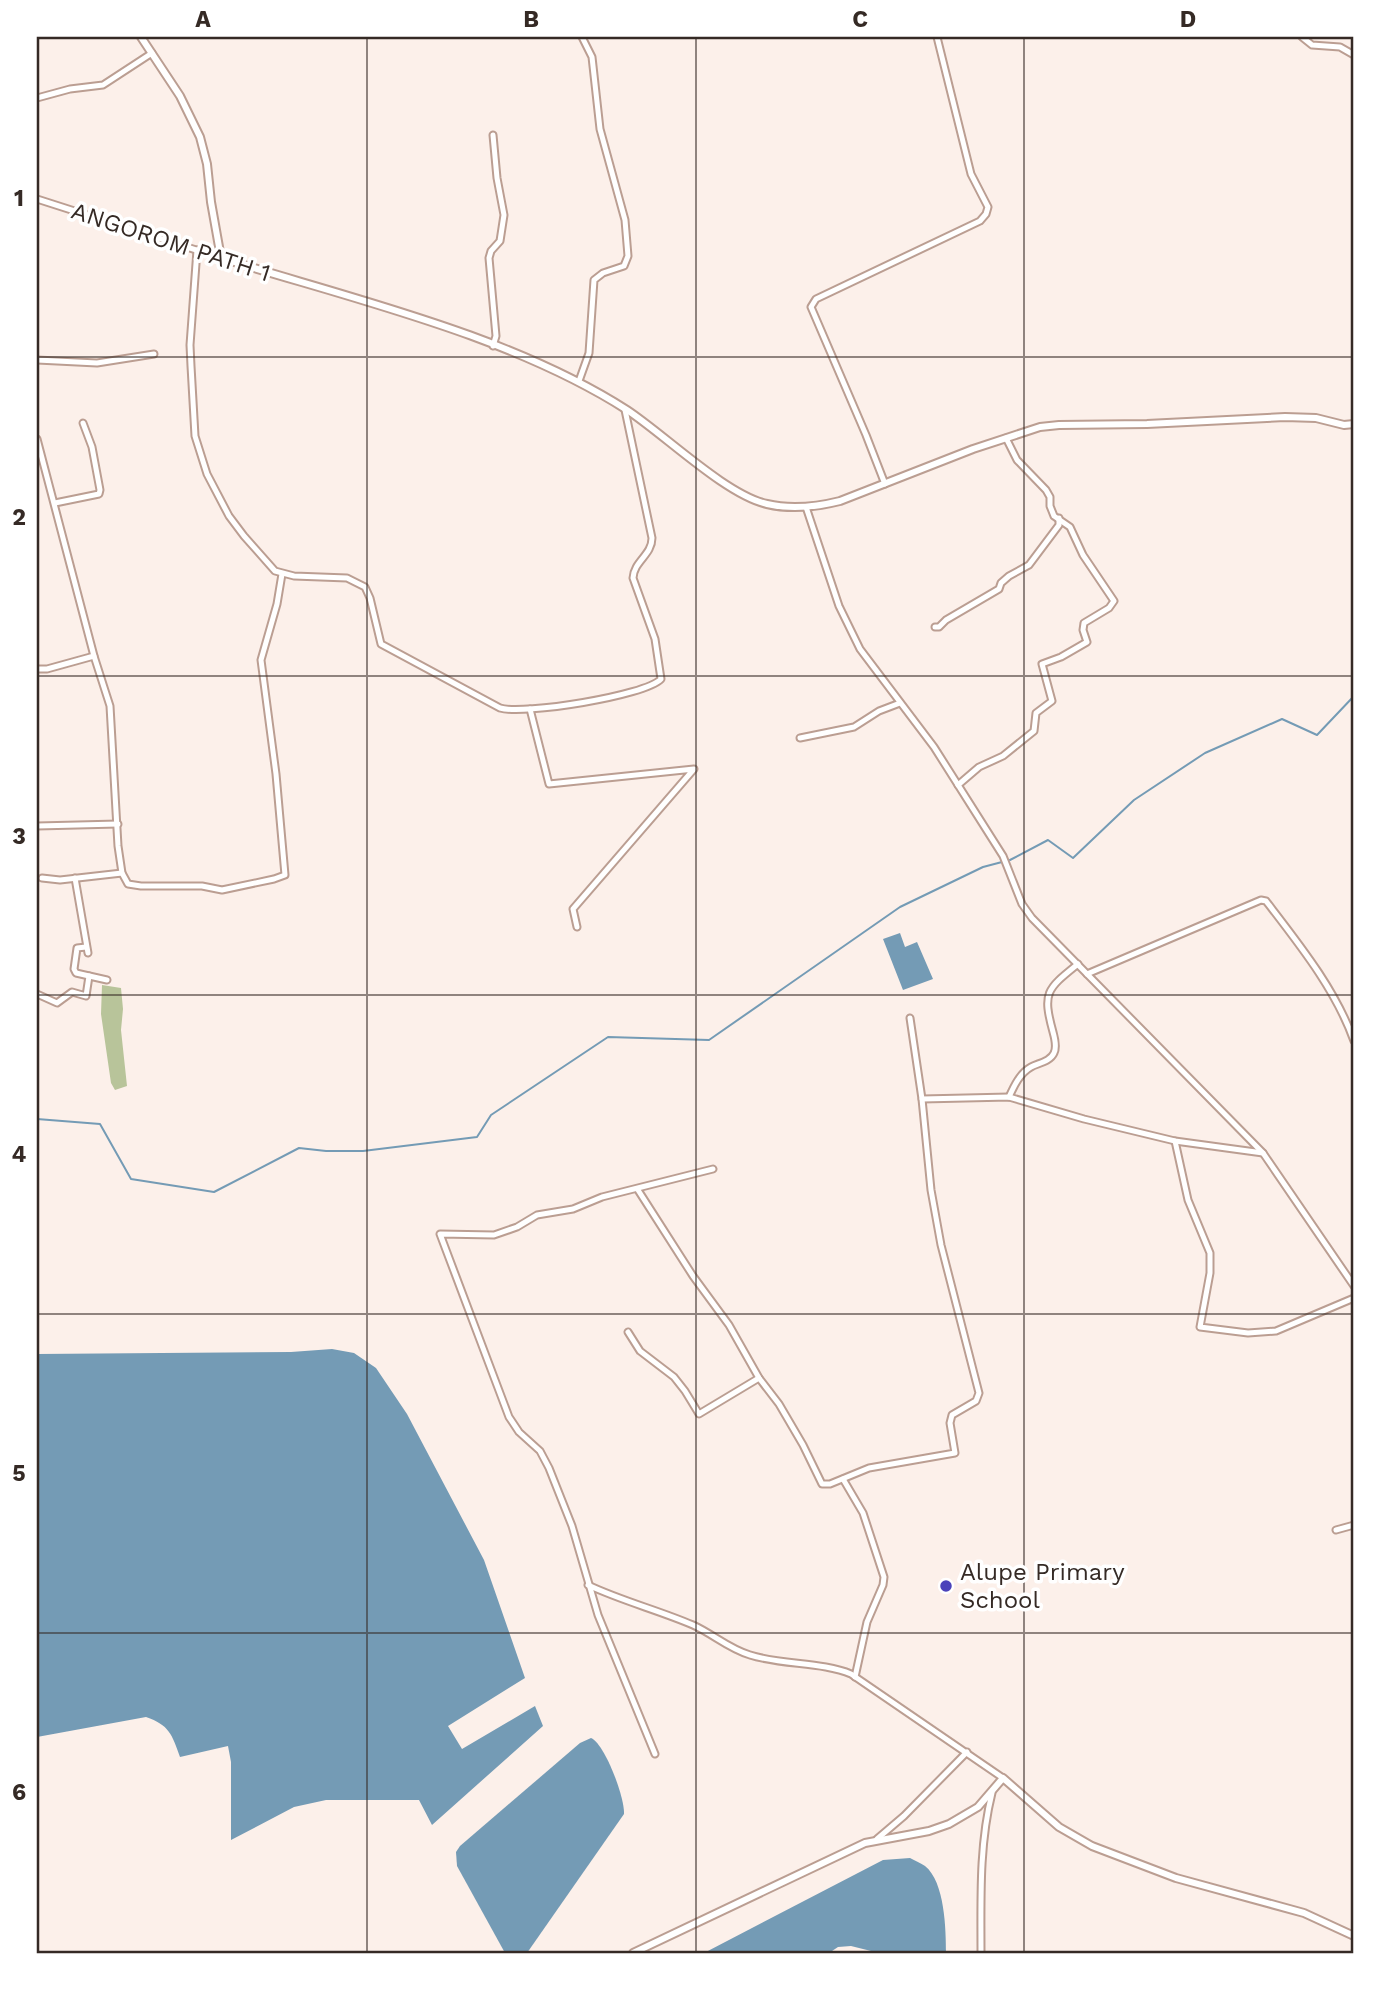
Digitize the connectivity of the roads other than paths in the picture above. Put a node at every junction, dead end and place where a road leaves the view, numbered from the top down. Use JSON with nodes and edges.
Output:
{"nodes":[{"id":1,"x":141,"y":37,"type":"edge"},
{"id":2,"x":582,"y":37,"type":"edge"},
{"id":3,"x":937,"y":37,"type":"edge"},
{"id":4,"x":1302,"y":37,"type":"edge"},
{"id":5,"x":152,"y":53,"type":"junction"},
{"id":6,"x":1354,"y":55,"type":"edge"},
{"id":7,"x":37,"y":98,"type":"edge"},
{"id":8,"x":493,"y":135,"type":"dead end"},
{"id":9,"x":37,"y":199,"type":"edge"},
{"id":10,"x":197,"y":250,"type":"junction"},
{"id":11,"x":221,"y":258,"type":"junction"},
{"id":12,"x":493,"y":346,"type":"junction"},
{"id":13,"x":154,"y":354,"type":"dead end"},
{"id":14,"x":37,"y":360,"type":"edge"},
{"id":15,"x":579,"y":381,"type":"junction"},
{"id":16,"x":625,"y":410,"type":"junction"},
{"id":17,"x":83,"y":423,"type":"dead end"},
{"id":18,"x":1354,"y":425,"type":"edge"},
{"id":19,"x":1006,"y":438,"type":"junction"},
{"id":20,"x":37,"y":439,"type":"edge"},
{"id":21,"x":885,"y":484,"type":"junction"},
{"id":22,"x":55,"y":503,"type":"junction"},
{"id":23,"x":806,"y":507,"type":"junction"},
{"id":24,"x":1059,"y":518,"type":"junction"},
{"id":25,"x":282,"y":574,"type":"junction"},
{"id":26,"x":935,"y":626,"type":"dead end"},
{"id":27,"x":94,"y":656,"type":"junction"},
{"id":28,"x":37,"y":669,"type":"edge"},
{"id":29,"x":901,"y":702,"type":"junction"},
{"id":30,"x":530,"y":709,"type":"junction"},
{"id":31,"x":800,"y":738,"type":"dead end"},
{"id":32,"x":958,"y":785,"type":"junction"},
{"id":33,"x":118,"y":824,"type":"junction"},
{"id":34,"x":37,"y":826,"type":"edge"},
{"id":35,"x":122,"y":873,"type":"junction"},
{"id":36,"x":41,"y":878,"type":"dead end"},
{"id":37,"x":75,"y":878,"type":"junction"},
{"id":38,"x":577,"y":927,"type":"dead end"},
{"id":39,"x":1078,"y":964,"type":"junction"},
{"id":40,"x":1087,"y":974,"type":"junction"},
{"id":41,"x":89,"y":976,"type":"junction"},
{"id":42,"x":107,"y":980,"type":"dead end"},
{"id":43,"x":37,"y":994,"type":"edge"},
{"id":44,"x":911,"y":1017,"type":"dead end"},
{"id":45,"x":1354,"y":1041,"type":"edge"},
{"id":46,"x":1009,"y":1097,"type":"junction"},
{"id":47,"x":922,"y":1099,"type":"junction"},
{"id":48,"x":1175,"y":1141,"type":"junction"},
{"id":49,"x":1263,"y":1153,"type":"junction"},
{"id":50,"x":713,"y":1169,"type":"dead end"},
{"id":51,"x":638,"y":1189,"type":"junction"},
{"id":52,"x":1354,"y":1286,"type":"edge"},
{"id":53,"x":1354,"y":1298,"type":"edge"},
{"id":54,"x":628,"y":1332,"type":"dead end"},
{"id":55,"x":759,"y":1378,"type":"junction"},
{"id":56,"x":843,"y":1479,"type":"junction"},
{"id":57,"x":1354,"y":1525,"type":"edge"},
{"id":58,"x":1336,"y":1531,"type":"dead end"},
{"id":59,"x":588,"y":1585,"type":"junction"},
{"id":60,"x":855,"y":1677,"type":"junction"},
{"id":61,"x":967,"y":1752,"type":"junction"},
{"id":62,"x":655,"y":1754,"type":"dead end"},
{"id":63,"x":1003,"y":1778,"type":"junction"},
{"id":64,"x":992,"y":1793,"type":"junction"},
{"id":65,"x":877,"y":1839,"type":"junction"},
{"id":66,"x":1354,"y":1936,"type":"edge"},
{"id":67,"x":633,"y":1953,"type":"edge"},
{"id":68,"x":981,"y":1953,"type":"edge"}],
"edges":[{"from":1,"to":5,"type":"street"},
{"from":2,"to":15,"type":"street"},
{"from":3,"to":21,"type":"street"},
{"from":4,"to":6,"type":"street"},
{"from":5,"to":7,"type":"street"},
{"from":5,"to":11,"type":"street"},
{"from":8,"to":12,"type":"street"},
{"from":9,"to":10,"type":"street","name":"ANGOROM PATH 1"},
{"from":10,"to":11,"type":"street","name":"ANGOROM PATH 1"},
{"from":10,"to":25,"type":"street"},
{"from":11,"to":12,"type":"street","name":"ANGOROM PATH 1"},
{"from":12,"to":15,"type":"street","name":"ANGOROM PATH 1"},
{"from":13,"to":14,"type":"street"},
{"from":15,"to":16,"type":"street","name":"ANGOROM PATH 1"},
{"from":16,"to":23,"type":"street","name":"ANGOROM PATH 1"},
{"from":16,"to":30,"type":"street"},
{"from":17,"to":22,"type":"street"},
{"from":18,"to":19,"type":"street","name":"ANGOROM PATH 1"},
{"from":19,"to":21,"type":"street","name":"ANGOROM PATH 1"},
{"from":19,"to":24,"type":"street"},
{"from":20,"to":22,"type":"street"},
{"from":21,"to":23,"type":"street","name":"ANGOROM PATH 1"},
{"from":22,"to":27,"type":"street"},
{"from":23,"to":29,"type":"street"},
{"from":24,"to":26,"type":"street"},
{"from":24,"to":32,"type":"street"},
{"from":25,"to":30,"type":"street"},
{"from":25,"to":35,"type":"street"},
{"from":27,"to":28,"type":"street"},
{"from":27,"to":33,"type":"street"},
{"from":29,"to":31,"type":"street"},
{"from":29,"to":32,"type":"street"},
{"from":30,"to":38,"type":"street"},
{"from":32,"to":39,"type":"street"},
{"from":33,"to":34,"type":"street"},
{"from":33,"to":35,"type":"street"},
{"from":35,"to":37,"type":"street"},
{"from":36,"to":37,"type":"street"},
{"from":37,"to":41,"type":"street"},
{"from":39,"to":40,"type":"street"},
{"from":39,"to":46,"type":"street"},
{"from":40,"to":45,"type":"street"},
{"from":40,"to":49,"type":"street"},
{"from":41,"to":42,"type":"street"},
{"from":41,"to":43,"type":"street"},
{"from":44,"to":47,"type":"street"},
{"from":46,"to":47,"type":"street"},
{"from":46,"to":48,"type":"street"},
{"from":47,"to":56,"type":"street"},
{"from":48,"to":49,"type":"street"},
{"from":48,"to":53,"type":"street"},
{"from":49,"to":52,"type":"street"},
{"from":50,"to":51,"type":"street"},
{"from":51,"to":55,"type":"street"},
{"from":51,"to":59,"type":"street"},
{"from":54,"to":55,"type":"street"},
{"from":55,"to":56,"type":"street"},
{"from":56,"to":60,"type":"street"},
{"from":57,"to":58,"type":"street"},
{"from":59,"to":60,"type":"street"},
{"from":59,"to":62,"type":"street"},
{"from":60,"to":61,"type":"street"},
{"from":61,"to":63,"type":"street"},
{"from":61,"to":65,"type":"street"},
{"from":63,"to":64,"type":"street"},
{"from":63,"to":66,"type":"street"},
{"from":64,"to":65,"type":"street"},
{"from":64,"to":68,"type":"street"},
{"from":65,"to":67,"type":"street"}]}
